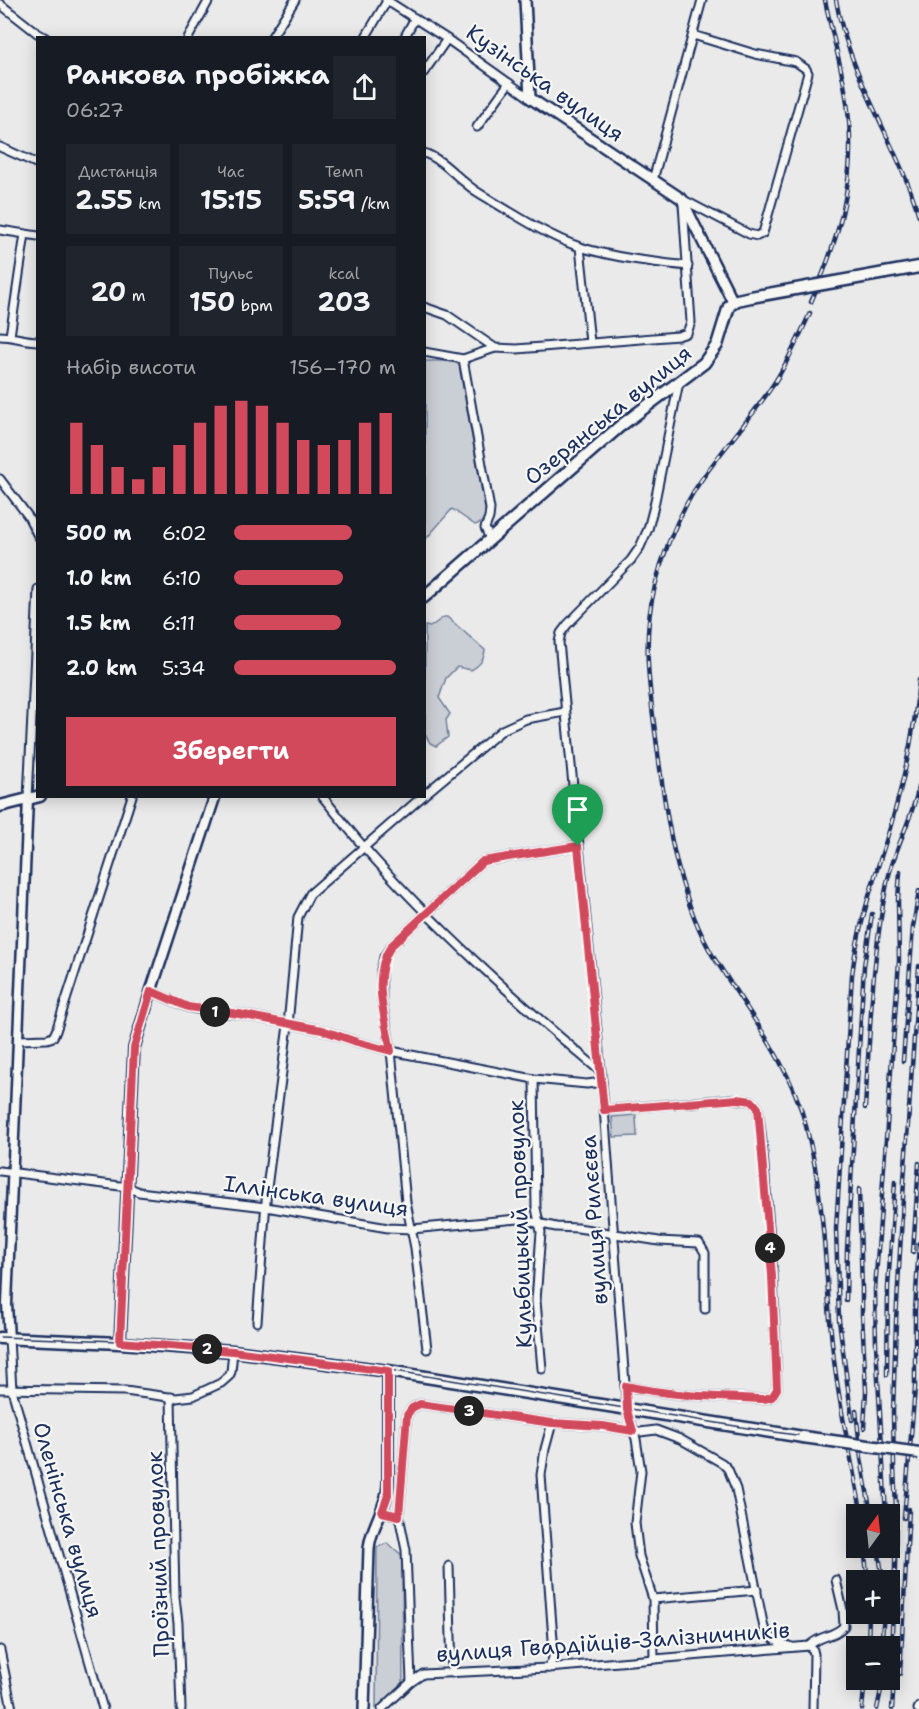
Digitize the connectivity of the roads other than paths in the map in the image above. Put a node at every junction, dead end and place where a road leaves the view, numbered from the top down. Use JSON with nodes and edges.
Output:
{"nodes":[{"id":1,"x":209,"y":0,"type":"edge"},
{"id":2,"x":295,"y":0,"type":"edge"},
{"id":3,"x":387,"y":0,"type":"edge"},
{"id":4,"x":525,"y":0,"type":"edge"},
{"id":5,"x":702,"y":0,"type":"edge"},
{"id":6,"x":0,"y":4,"type":"edge"},
{"id":7,"x":415,"y":18,"type":"junction"},
{"id":8,"x":693,"y":35,"type":"junction"},
{"id":9,"x":42,"y":36,"type":"edge"},
{"id":10,"x":189,"y":36,"type":"edge"},
{"id":11,"x":272,"y":36,"type":"edge"},
{"id":12,"x":366,"y":36,"type":"edge"},
{"id":13,"x":405,"y":36,"type":"edge"},
{"id":14,"x":447,"y":39,"type":"junction"},
{"id":15,"x":426,"y":69,"type":"edge"},
{"id":16,"x":509,"y":83,"type":"junction"},
{"id":17,"x":530,"y":98,"type":"junction"},
{"id":18,"x":477,"y":127,"type":"dead end"},
{"id":19,"x":0,"y":147,"type":"edge"},
{"id":20,"x":426,"y":154,"type":"edge"},
{"id":21,"x":36,"y":163,"type":"edge"},
{"id":22,"x":653,"y":180,"type":"junction"},
{"id":23,"x":682,"y":198,"type":"junction"},
{"id":24,"x":0,"y":230,"type":"edge"},
{"id":25,"x":25,"y":234,"type":"junction"},
{"id":26,"x":36,"y":236,"type":"edge"},
{"id":27,"x":580,"y":247,"type":"junction"},
{"id":28,"x":688,"y":266,"type":"junction"},
{"id":29,"x":919,"y":267,"type":"edge"},
{"id":30,"x":734,"y":302,"type":"junction"},
{"id":31,"x":426,"y":308,"type":"edge"},
{"id":32,"x":0,"y":336,"type":"edge"},
{"id":33,"x":10,"y":336,"type":"junction"},
{"id":34,"x":36,"y":341,"type":"edge"},
{"id":35,"x":590,"y":342,"type":"junction"},
{"id":36,"x":495,"y":348,"type":"junction"},
{"id":37,"x":426,"y":352,"type":"edge"},
{"id":38,"x":463,"y":359,"type":"junction"},
{"id":39,"x":679,"y":382,"type":"junction"},
{"id":40,"x":0,"y":479,"type":"edge"},
{"id":41,"x":36,"y":532,"type":"edge"},
{"id":42,"x":490,"y":539,"type":"junction"},
{"id":43,"x":426,"y":595,"type":"edge"},
{"id":44,"x":36,"y":631,"type":"edge"},
{"id":45,"x":565,"y":712,"type":"junction"},
{"id":46,"x":426,"y":794,"type":"edge"},
{"id":47,"x":36,"y":797,"type":"edge"},
{"id":48,"x":131,"y":798,"type":"edge"},
{"id":49,"x":214,"y":798,"type":"edge"},
{"id":50,"x":324,"y":798,"type":"edge"},
{"id":51,"x":422,"y":798,"type":"edge"},
{"id":52,"x":28,"y":799,"type":"junction"},
{"id":53,"x":0,"y":806,"type":"edge"},
{"id":54,"x":578,"y":846,"type":"junction"},
{"id":55,"x":364,"y":847,"type":"junction"},
{"id":56,"x":427,"y":913,"type":"junction"},
{"id":57,"x":151,"y":991,"type":"junction"},
{"id":58,"x":288,"y":1024,"type":"junction"},
{"id":59,"x":19,"y":1040,"type":"junction"},
{"id":60,"x":391,"y":1051,"type":"junction"},
{"id":61,"x":600,"y":1071,"type":"junction"},
{"id":62,"x":534,"y":1079,"type":"junction"},
{"id":63,"x":602,"y":1082,"type":"junction"},
{"id":64,"x":604,"y":1110,"type":"junction"},
{"id":65,"x":0,"y":1171,"type":"edge"},
{"id":66,"x":13,"y":1172,"type":"junction"},
{"id":67,"x":128,"y":1187,"type":"junction"},
{"id":68,"x":266,"y":1207,"type":"junction"},
{"id":69,"x":540,"y":1224,"type":"junction"},
{"id":70,"x":412,"y":1229,"type":"junction"},
{"id":71,"x":614,"y":1234,"type":"junction"},
{"id":72,"x":705,"y":1310,"type":"dead end"},
{"id":73,"x":257,"y":1322,"type":"dead end"},
{"id":74,"x":4,"y":1338,"type":"edge"},
{"id":75,"x":120,"y":1342,"type":"junction"},
{"id":76,"x":427,"y":1349,"type":"dead end"},
{"id":77,"x":233,"y":1351,"type":"junction"},
{"id":78,"x":542,"y":1369,"type":"dead end"},
{"id":79,"x":388,"y":1371,"type":"junction"},
{"id":80,"x":626,"y":1386,"type":"junction"},
{"id":81,"x":0,"y":1389,"type":"edge"},
{"id":82,"x":12,"y":1390,"type":"junction"},
{"id":83,"x":171,"y":1397,"type":"junction"},
{"id":84,"x":627,"y":1409,"type":"junction"},
{"id":85,"x":552,"y":1423,"type":"junction"},
{"id":86,"x":633,"y":1431,"type":"junction"},
{"id":87,"x":919,"y":1453,"type":"edge"},
{"id":88,"x":382,"y":1512,"type":"junction"},
{"id":89,"x":399,"y":1516,"type":"junction"},
{"id":90,"x":449,"y":1566,"type":"dead end"},
{"id":91,"x":836,"y":1580,"type":"dead end"},
{"id":92,"x":756,"y":1590,"type":"junction"},
{"id":93,"x":653,"y":1599,"type":"junction"},
{"id":94,"x":809,"y":1646,"type":"junction"},
{"id":95,"x":792,"y":1647,"type":"junction"},
{"id":96,"x":0,"y":1650,"type":"edge"},
{"id":97,"x":654,"y":1659,"type":"junction"},
{"id":98,"x":548,"y":1668,"type":"junction"},
{"id":99,"x":452,"y":1673,"type":"junction"},
{"id":100,"x":411,"y":1682,"type":"junction"},
{"id":101,"x":12,"y":1709,"type":"edge"},
{"id":102,"x":103,"y":1709,"type":"edge"},
{"id":103,"x":181,"y":1709,"type":"edge"},
{"id":104,"x":364,"y":1709,"type":"edge"},
{"id":105,"x":382,"y":1709,"type":"edge"},
{"id":106,"x":813,"y":1709,"type":"edge"}],
"edges":[{"from":1,"to":10,"type":"street"},
{"from":2,"to":11,"type":"street"},
{"from":3,"to":7,"type":"street","name":"Кузінська вулиця"},
{"from":3,"to":12,"type":"street"},
{"from":4,"to":17,"type":"main road"},
{"from":5,"to":8,"type":"street"},
{"from":6,"to":9,"type":"street"},
{"from":7,"to":13,"type":"street"},
{"from":7,"to":14,"type":"street","name":"Кузінська вулиця"},
{"from":8,"to":22,"type":"street"},
{"from":8,"to":23,"type":"street","name":"Кузінська вулиця"},
{"from":14,"to":15,"type":"street"},
{"from":14,"to":16,"type":"street","name":"Кузінська вулиця"},
{"from":16,"to":17,"type":"street","name":"Кузінська вулиця"},
{"from":16,"to":18,"type":"street"},
{"from":17,"to":22,"type":"main road","name":"Кузінська вулиця"},
{"from":19,"to":21,"type":"street"},
{"from":20,"to":27,"type":"street"},
{"from":22,"to":23,"type":"main road","name":"Кузінська вулиця"},
{"from":23,"to":28,"type":"street"},
{"from":23,"to":30,"type":"main road"},
{"from":24,"to":25,"type":"street"},
{"from":25,"to":26,"type":"street"},
{"from":25,"to":33,"type":"street"},
{"from":27,"to":28,"type":"street"},
{"from":27,"to":35,"type":"street"},
{"from":28,"to":35,"type":"street"},
{"from":29,"to":30,"type":"main road","bridge":true},
{"from":30,"to":39,"type":"main road","name":"Озерянська вулиця"},
{"from":31,"to":36,"type":"street"},
{"from":32,"to":33,"type":"street"},
{"from":33,"to":34,"type":"street"},
{"from":35,"to":36,"type":"street"},
{"from":36,"to":38,"type":"street"},
{"from":37,"to":38,"type":"street"},
{"from":38,"to":42,"type":"street"},
{"from":39,"to":42,"type":"main road","name":"Озерянська вулиця"},
{"from":39,"to":45,"type":"street","name":"вулиця Рилєєва"},
{"from":40,"to":41,"type":"street"},
{"from":42,"to":43,"type":"main road","name":"Озерянська вулиця"},
{"from":44,"to":52,"type":"street"},
{"from":45,"to":46,"type":"street"},
{"from":45,"to":54,"type":"street","name":"вулиця Рилєєва"},
{"from":47,"to":52,"type":"main road"},
{"from":48,"to":59,"type":"street"},
{"from":49,"to":57,"type":"main road"},
{"from":50,"to":55,"type":"street"},
{"from":51,"to":55,"type":"street"},
{"from":52,"to":53,"type":"main road"},
{"from":52,"to":59,"type":"street"},
{"from":54,"to":56,"type":"street"},
{"from":54,"to":61,"type":"street","name":"вулиця Рилєєва"},
{"from":55,"to":56,"type":"street"},
{"from":55,"to":58,"type":"street"},
{"from":56,"to":60,"type":"street"},
{"from":56,"to":61,"type":"street"},
{"from":57,"to":58,"type":"street"},
{"from":57,"to":67,"type":"main road"},
{"from":58,"to":60,"type":"street"},
{"from":58,"to":68,"type":"street"},
{"from":59,"to":66,"type":"street"},
{"from":60,"to":62,"type":"street"},
{"from":60,"to":70,"type":"street"},
{"from":61,"to":63,"type":"street","name":"вулиця Рилєєва"},
{"from":62,"to":63,"type":"street"},
{"from":62,"to":69,"type":"street","name":"Кульбицький провулок"},
{"from":63,"to":64,"type":"street","name":"вулиця Рилєєва"},
{"from":64,"to":71,"type":"street","name":"вулиця Рилєєва"},
{"from":64,"to":80,"type":"street"},
{"from":65,"to":66,"type":"street","name":"Іллінська вулиця"},
{"from":66,"to":67,"type":"street","name":"Іллінська вулиця"},
{"from":66,"to":74,"type":"street"},
{"from":67,"to":68,"type":"street","name":"Іллінська вулиця"},
{"from":67,"to":75,"type":"main road"},
{"from":68,"to":70,"type":"street","name":"Іллінська вулиця"},
{"from":68,"to":73,"type":"street"},
{"from":69,"to":70,"type":"street","name":"Іллінська вулиця"},
{"from":69,"to":71,"type":"street","name":"Іллінська вулиця"},
{"from":69,"to":78,"type":"street","name":"Кульбицький провулок"},
{"from":70,"to":76,"type":"street"},
{"from":71,"to":72,"type":"street","name":"Іллінська вулиця"},
{"from":71,"to":80,"type":"street","name":"вулиця Рилєєва"},
{"from":74,"to":75,"type":"main road"},
{"from":74,"to":82,"type":"street","name":"Оленінська вулиця"},
{"from":75,"to":77,"type":"main road"},
{"from":77,"to":79,"type":"main road"},
{"from":77,"to":83,"type":"street"},
{"from":79,"to":84,"type":"main road"},
{"from":79,"to":88,"type":"main road"},
{"from":80,"to":84,"type":"street","name":"вулиця Рилєєва"},
{"from":81,"to":82,"type":"street"},
{"from":82,"to":83,"type":"street"},
{"from":82,"to":102,"type":"street","name":"Оленінська вулиця"},
{"from":83,"to":103,"type":"street","name":"Проїзний провулок"},
{"from":84,"to":86,"type":"street","name":"вулиця Рилєєва"},
{"from":84,"to":87,"type":"main road","bridge":true},
{"from":85,"to":86,"type":"street"},
{"from":85,"to":89,"type":"street"},
{"from":85,"to":98,"type":"street"},
{"from":86,"to":92,"type":"street"},
{"from":86,"to":93,"type":"street","name":"вулиця Рилєєва"},
{"from":88,"to":89,"type":"street"},
{"from":88,"to":104,"type":"main road"},
{"from":89,"to":100,"type":"street"},
{"from":90,"to":99,"type":"street"},
{"from":91,"to":94,"type":"street","name":"вулиця Гвардійців-Залізничників"},
{"from":92,"to":93,"type":"street"},
{"from":92,"to":95,"type":"street"},
{"from":93,"to":97,"type":"street","name":"вулиця Рилєєва"},
{"from":94,"to":95,"type":"street","name":"вулиця Гвардійців-Залізничників"},
{"from":94,"to":106,"type":"street"},
{"from":95,"to":97,"type":"street","name":"вулиця Гвардійців-Залізничників"},
{"from":96,"to":101,"type":"street"},
{"from":97,"to":98,"type":"street","name":"вулиця Гвардійців-Залізничників"},
{"from":98,"to":99,"type":"street","name":"вулиця Гвардійців-Залізничників"},
{"from":99,"to":100,"type":"street","name":"вулиця Гвардійців-Залізничників"},
{"from":100,"to":105,"type":"street","name":"вулиця Гвардійців-Залізничників"}]}
